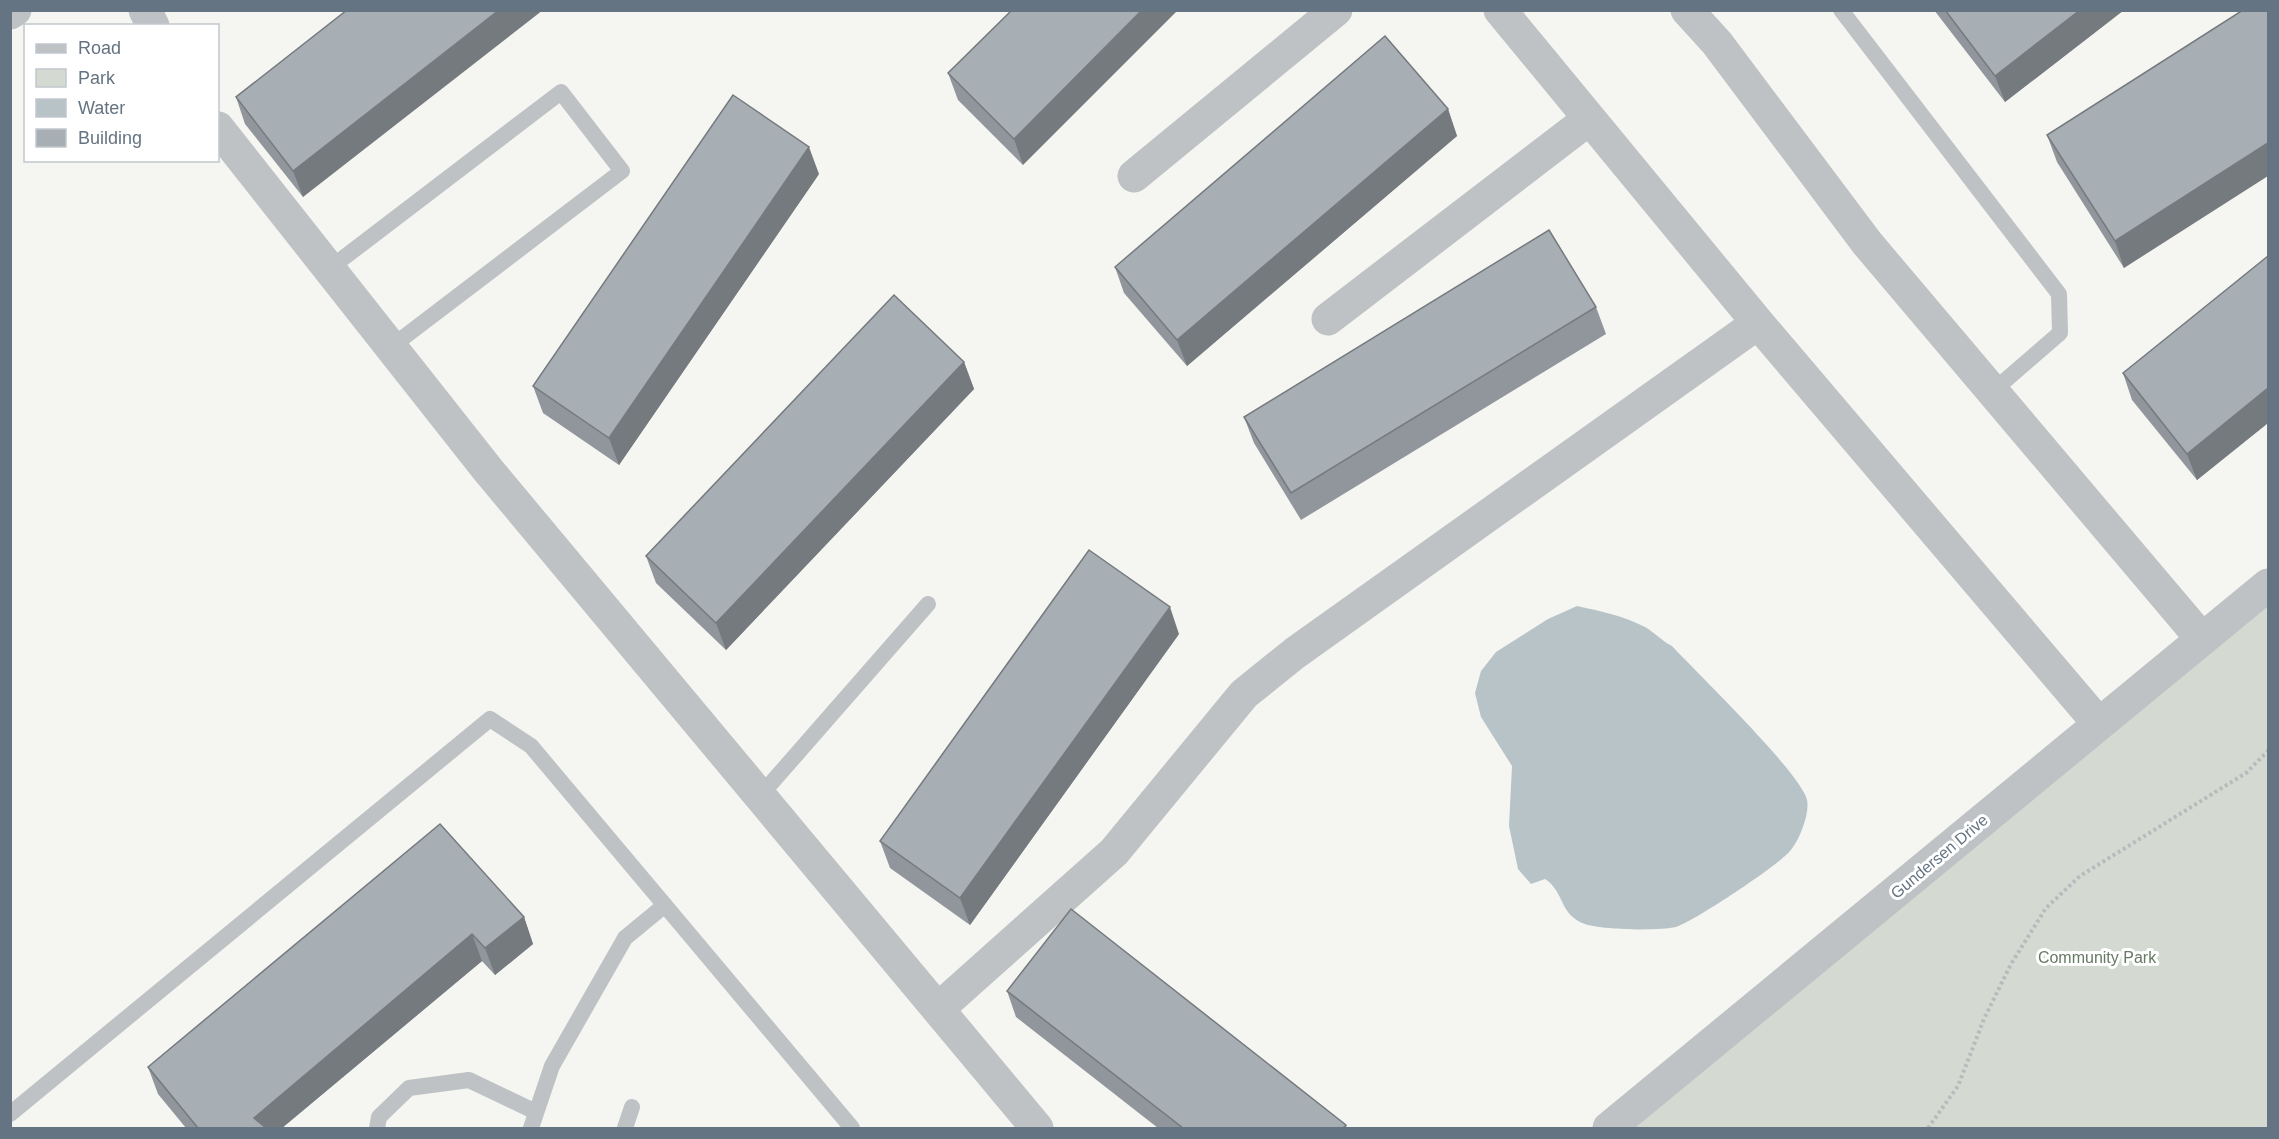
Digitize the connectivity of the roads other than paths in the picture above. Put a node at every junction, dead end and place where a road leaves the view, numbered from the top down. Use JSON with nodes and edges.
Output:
{"nodes":[{"id":1,"x":15,"y":10,"type":"edge"},
{"id":2,"x":145,"y":10,"type":"edge"},
{"id":3,"x":1336,"y":10,"type":"edge"},
{"id":4,"x":1500,"y":10,"type":"edge"},
{"id":5,"x":1687,"y":10,"type":"edge"},
{"id":6,"x":1841,"y":10,"type":"edge"},
{"id":7,"x":10,"y":13,"type":"edge"},
{"id":8,"x":152,"y":24,"type":"edge"},
{"id":9,"x":1589,"y":119,"type":"junction"},
{"id":10,"x":219,"y":129,"type":"edge"},
{"id":11,"x":1134,"y":176,"type":"dead end"},
{"id":12,"x":329,"y":268,"type":"junction"},
{"id":13,"x":1328,"y":319,"type":"dead end"},
{"id":14,"x":1758,"y":323,"type":"junction"},
{"id":15,"x":391,"y":347,"type":"junction"},
{"id":16,"x":1993,"y":391,"type":"junction"},
{"id":17,"x":2268,"y":585,"type":"edge"},
{"id":18,"x":928,"y":604,"type":"dead end"},
{"id":19,"x":2202,"y":639,"type":"junction"},
{"id":20,"x":2099,"y":724,"type":"junction"},
{"id":21,"x":760,"y":796,"type":"junction"},
{"id":22,"x":665,"y":905,"type":"junction"},
{"id":23,"x":938,"y":1009,"type":"junction"},
{"id":24,"x":632,"y":1107,"type":"dead end"},
{"id":25,"x":537,"y":1112,"type":"junction"},
{"id":26,"x":10,"y":1114,"type":"edge"},
{"id":27,"x":377,"y":1128,"type":"edge"},
{"id":28,"x":531,"y":1128,"type":"edge"},
{"id":29,"x":625,"y":1128,"type":"edge"},
{"id":30,"x":852,"y":1128,"type":"edge"},
{"id":31,"x":1037,"y":1128,"type":"edge"},
{"id":32,"x":1609,"y":1128,"type":"edge"}],
"edges":[{"from":1,"to":7,"type":"street"},
{"from":2,"to":8,"type":"street"},
{"from":3,"to":11,"type":"street"},
{"from":4,"to":9,"type":"street"},
{"from":5,"to":16,"type":"street"},
{"from":6,"to":16,"type":"lane"},
{"from":9,"to":13,"type":"street"},
{"from":9,"to":14,"type":"street"},
{"from":10,"to":12,"type":"street"},
{"from":12,"to":15,"type":"street"},
{"from":12,"to":15,"type":"lane"},
{"from":14,"to":20,"type":"street"},
{"from":14,"to":23,"type":"street"},
{"from":15,"to":21,"type":"street"},
{"from":16,"to":19,"type":"street"},
{"from":17,"to":19,"type":"street","name":"Gundersen Drive"},
{"from":18,"to":21,"type":"lane"},
{"from":19,"to":20,"type":"street","name":"Gundersen Drive"},
{"from":20,"to":32,"type":"street","name":"Gundersen Drive"},
{"from":21,"to":23,"type":"street"},
{"from":22,"to":25,"type":"lane"},
{"from":22,"to":26,"type":"lane"},
{"from":22,"to":30,"type":"lane"},
{"from":23,"to":31,"type":"street"},
{"from":24,"to":29,"type":"lane"},
{"from":25,"to":27,"type":"lane"},
{"from":25,"to":28,"type":"lane"}]}
